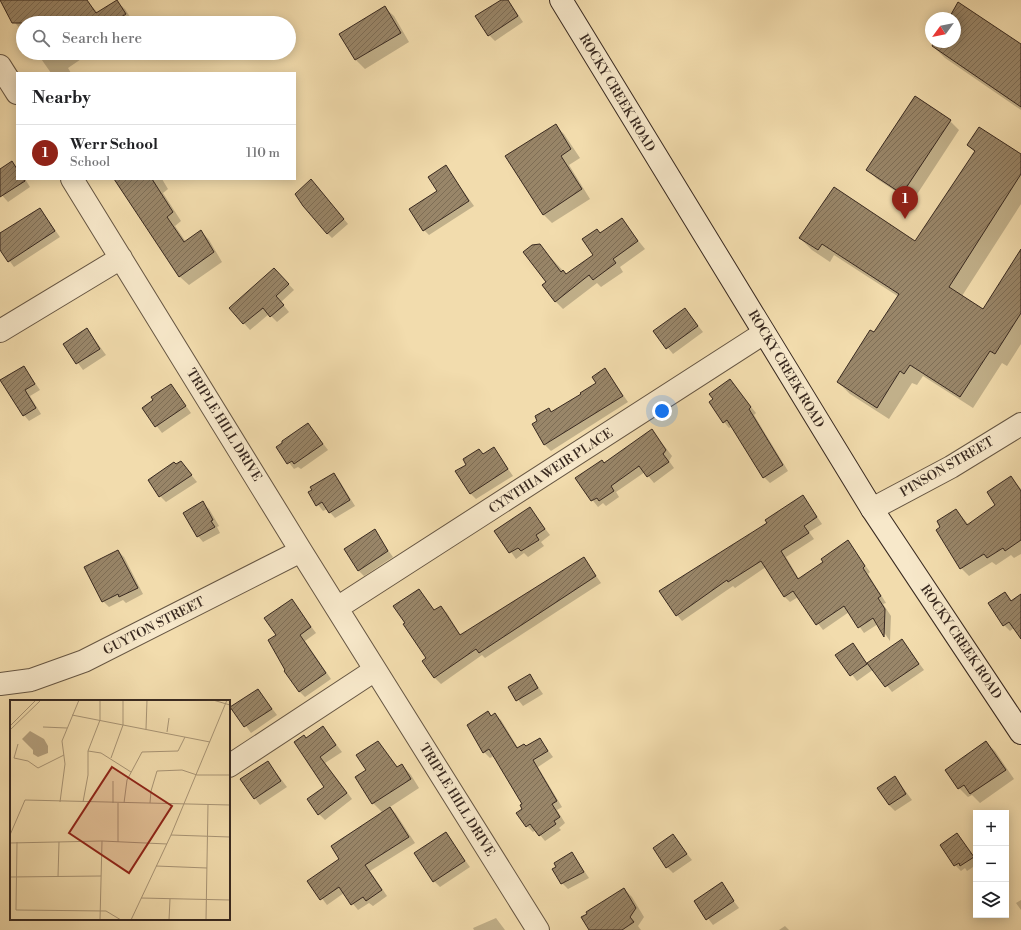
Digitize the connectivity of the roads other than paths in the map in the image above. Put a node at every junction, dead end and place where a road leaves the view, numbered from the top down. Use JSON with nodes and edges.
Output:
{"nodes":[{"id":1,"x":561,"y":0,"type":"edge"},
{"id":2,"x":0,"y":66,"type":"edge"},
{"id":3,"x":16,"y":91,"type":"edge"},
{"id":4,"x":73,"y":180,"type":"edge"},
{"id":5,"x":121,"y":258,"type":"junction"},
{"id":6,"x":0,"y":331,"type":"edge"},
{"id":7,"x":764,"y":333,"type":"junction"},
{"id":8,"x":1021,"y":424,"type":"edge"},
{"id":9,"x":872,"y":508,"type":"junction"},
{"id":10,"x":301,"y":551,"type":"junction"},
{"id":11,"x":337,"y":608,"type":"junction"},
{"id":12,"x":376,"y":670,"type":"junction"},
{"id":13,"x":0,"y":684,"type":"edge"},
{"id":14,"x":1021,"y":732,"type":"edge"},
{"id":15,"x":230,"y":765,"type":"edge"},
{"id":16,"x":538,"y":930,"type":"edge"}],
"edges":[{"from":1,"to":7,"type":"street","name":"ROCKY CREEK ROAD"},
{"from":2,"to":3,"type":"street"},
{"from":4,"to":5,"type":"street","name":"TRIPLE HILL DRIVE"},
{"from":5,"to":6,"type":"street"},
{"from":5,"to":10,"type":"street","name":"TRIPLE HILL DRIVE"},
{"from":7,"to":9,"type":"street","name":"ROCKY CREEK ROAD"},
{"from":7,"to":11,"type":"street","name":"CYNTHIA WEIR PLACE"},
{"from":8,"to":9,"type":"street","name":"PINSON STREET"},
{"from":9,"to":14,"type":"street","name":"ROCKY CREEK ROAD"},
{"from":10,"to":11,"type":"street","name":"TRIPLE HILL DRIVE"},
{"from":10,"to":13,"type":"street","name":"GUYTON STREET"},
{"from":11,"to":12,"type":"street","name":"TRIPLE HILL DRIVE"},
{"from":12,"to":15,"type":"street"},
{"from":12,"to":16,"type":"street","name":"TRIPLE HILL DRIVE"}]}
